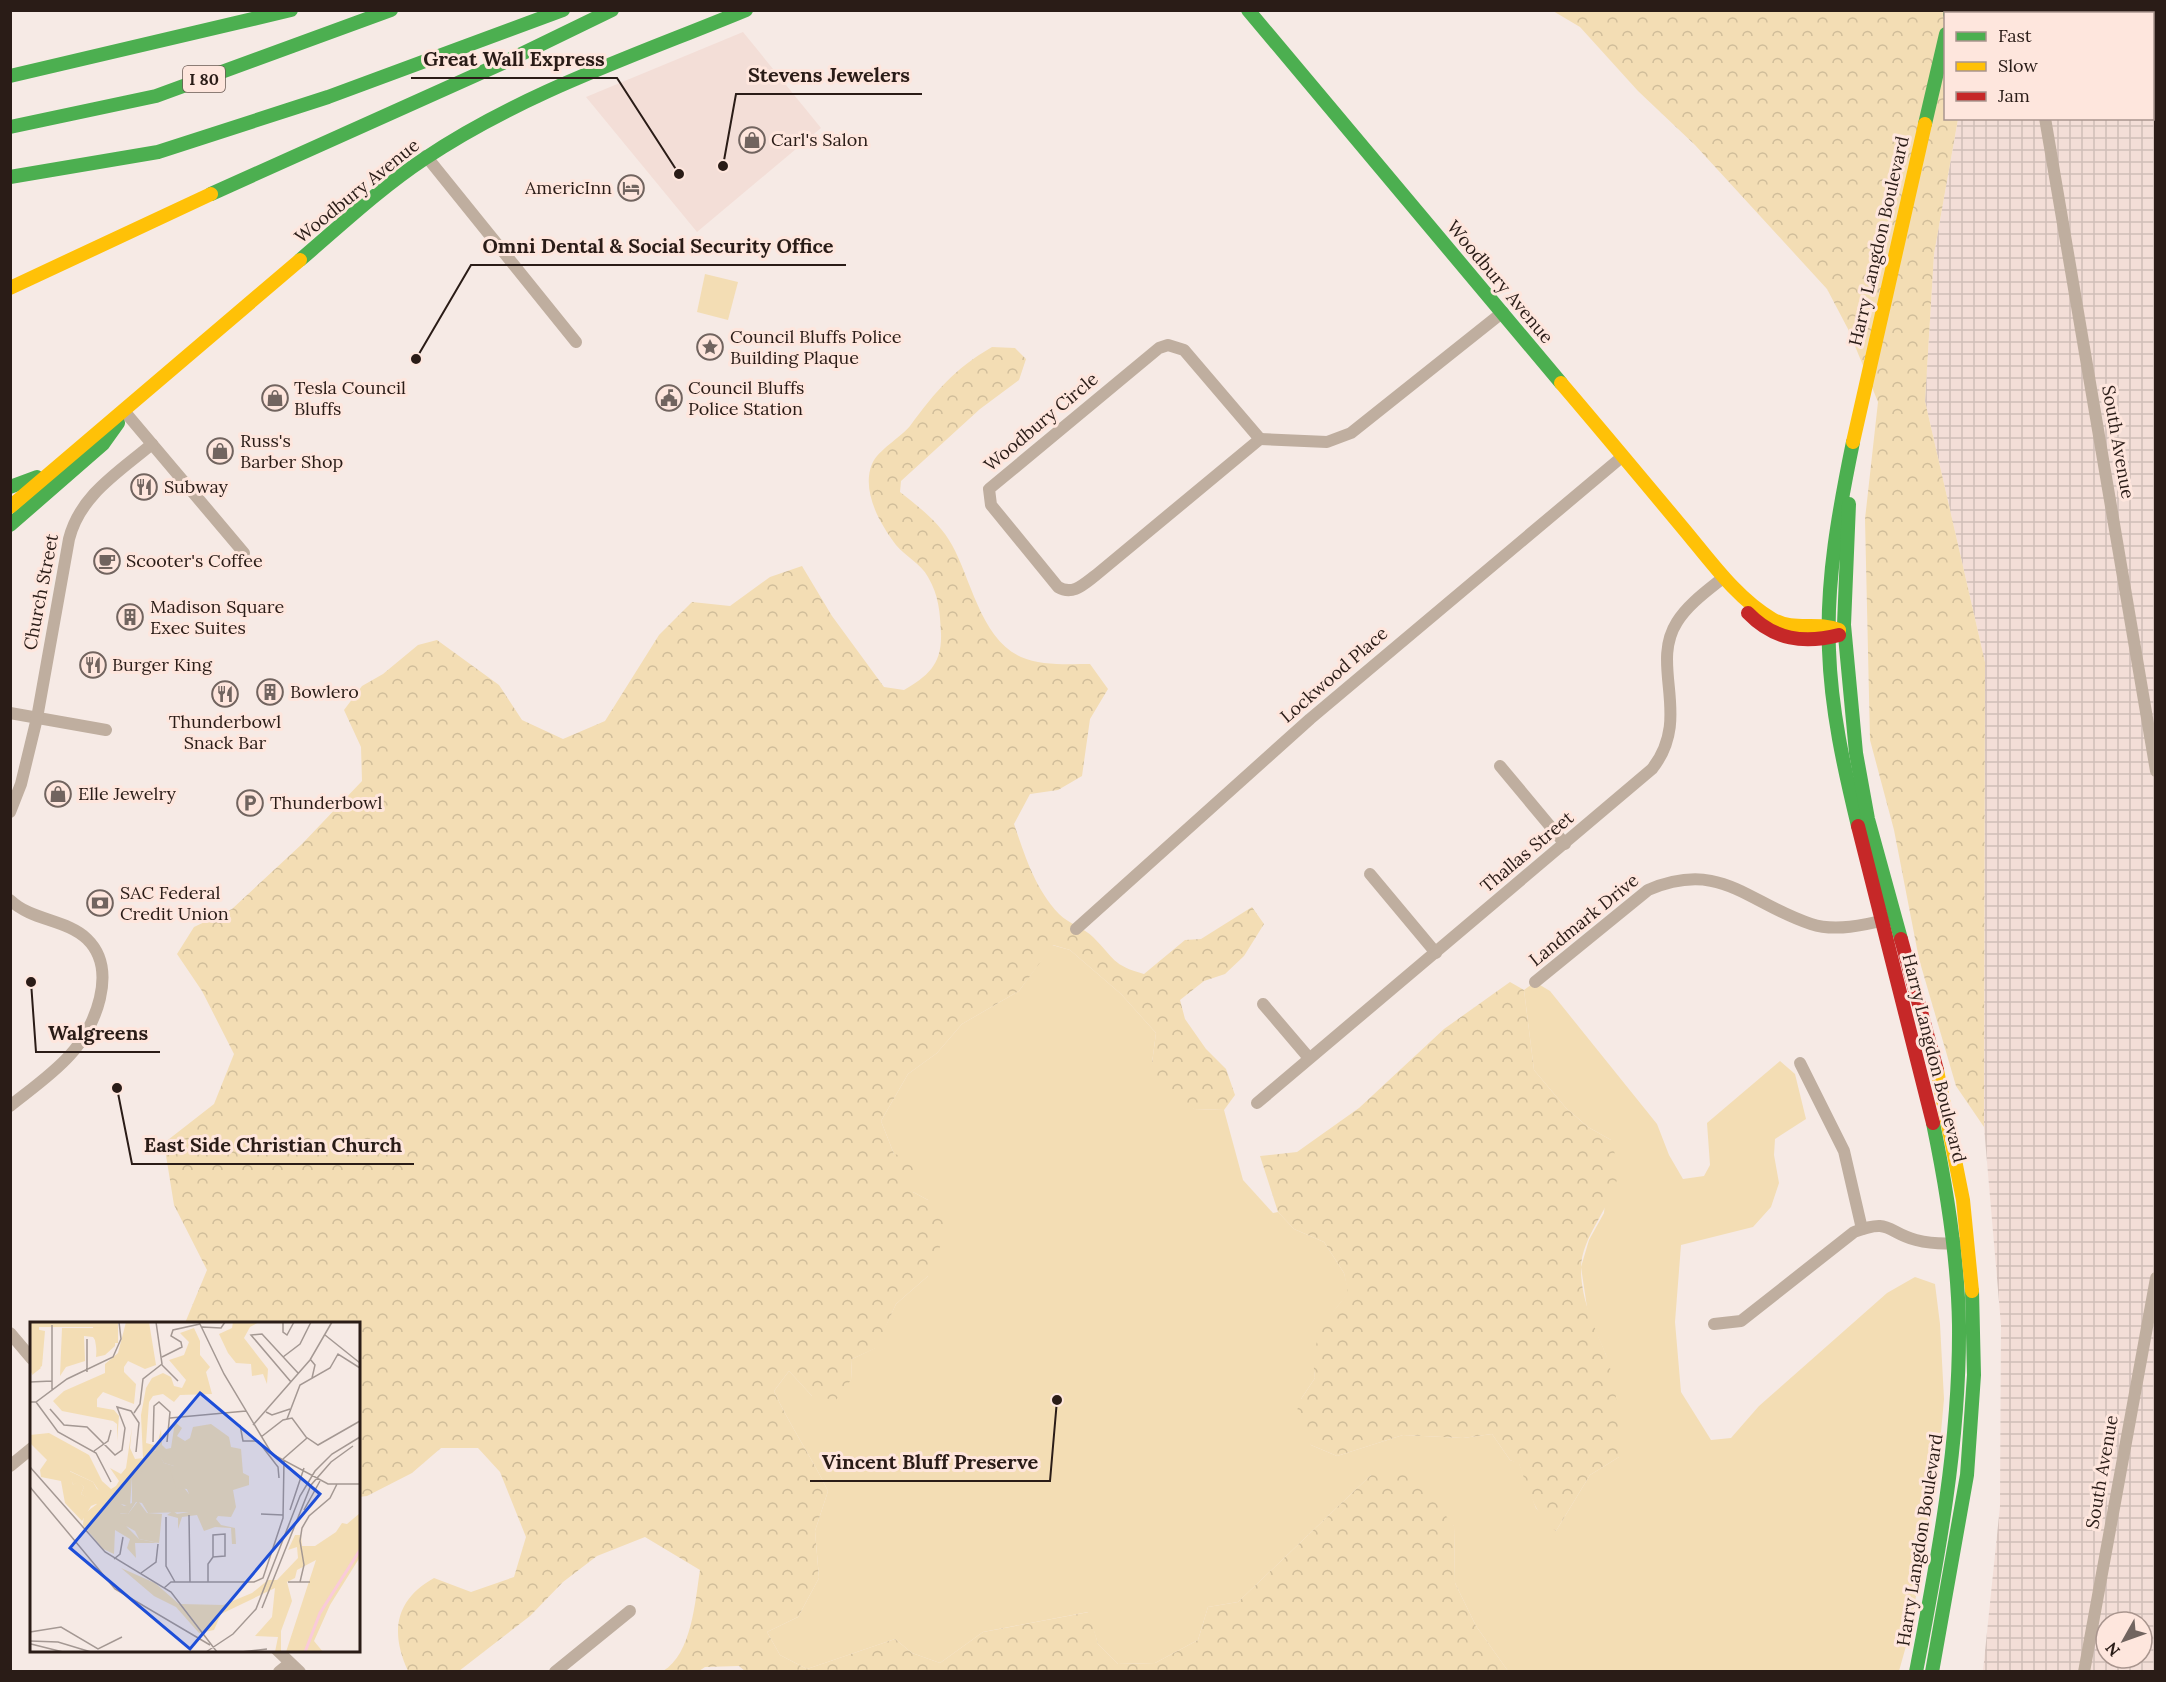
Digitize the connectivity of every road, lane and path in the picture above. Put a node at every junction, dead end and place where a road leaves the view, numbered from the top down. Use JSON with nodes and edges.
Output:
{"nodes":[{"id":1,"x":291,"y":10,"type":"edge"},
{"id":2,"x":391,"y":10,"type":"edge"},
{"id":3,"x":563,"y":10,"type":"edge"},
{"id":4,"x":612,"y":10,"type":"edge"},
{"id":5,"x":746,"y":10,"type":"edge"},
{"id":6,"x":1248,"y":10,"type":"edge"},
{"id":7,"x":1944,"y":42,"type":"edge"},
{"id":8,"x":10,"y":76,"type":"edge"},
{"id":9,"x":2045,"y":120,"type":"edge"},
{"id":10,"x":10,"y":127,"type":"edge"},
{"id":11,"x":426,"y":156,"type":"junction"},
{"id":12,"x":10,"y":177,"type":"edge"},
{"id":13,"x":59,"y":263,"type":"junction"},
{"id":14,"x":10,"y":278,"type":"edge"},
{"id":15,"x":10,"y":288,"type":"edge"},
{"id":16,"x":1503,"y":312,"type":"junction"},
{"id":17,"x":576,"y":342,"type":"dead end"},
{"id":18,"x":125,"y":412,"type":"junction"},
{"id":19,"x":1260,"y":439,"type":"junction"},
{"id":20,"x":152,"y":444,"type":"junction"},
{"id":21,"x":1623,"y":456,"type":"junction"},
{"id":22,"x":1850,"y":457,"type":"junction"},
{"id":23,"x":57,"y":466,"type":"junction"},
{"id":24,"x":10,"y":487,"type":"edge"},
{"id":25,"x":10,"y":507,"type":"edge"},
{"id":26,"x":10,"y":525,"type":"edge"},
{"id":27,"x":244,"y":553,"type":"dead end"},
{"id":28,"x":1724,"y":576,"type":"junction"},
{"id":29,"x":1829,"y":597,"type":"junction"},
{"id":30,"x":1795,"y":628,"type":"junction"},
{"id":31,"x":1829,"y":632,"type":"junction"},
{"id":32,"x":1844,"y":633,"type":"junction"},
{"id":33,"x":1804,"y":641,"type":"junction"},
{"id":34,"x":1831,"y":668,"type":"junction"},
{"id":35,"x":10,"y":713,"type":"edge"},
{"id":36,"x":37,"y":718,"type":"junction"},
{"id":37,"x":106,"y":730,"type":"dead end"},
{"id":38,"x":1500,"y":766,"type":"dead end"},
{"id":39,"x":2156,"y":771,"type":"edge"},
{"id":40,"x":10,"y":812,"type":"edge"},
{"id":41,"x":1565,"y":844,"type":"junction"},
{"id":42,"x":1370,"y":874,"type":"dead end"},
{"id":43,"x":10,"y":900,"type":"edge"},
{"id":44,"x":1896,"y":917,"type":"junction"},
{"id":45,"x":1881,"y":921,"type":"junction"},
{"id":46,"x":1076,"y":929,"type":"dead end"},
{"id":47,"x":1436,"y":952,"type":"junction"},
{"id":48,"x":1535,"y":982,"type":"dead end"},
{"id":49,"x":1263,"y":1004,"type":"dead end"},
{"id":50,"x":1309,"y":1059,"type":"junction"},
{"id":51,"x":1800,"y":1063,"type":"dead end"},
{"id":52,"x":1257,"y":1103,"type":"dead end"},
{"id":53,"x":10,"y":1106,"type":"edge"},
{"id":54,"x":1862,"y":1229,"type":"junction"},
{"id":55,"x":1969,"y":1243,"type":"junction"},
{"id":56,"x":1954,"y":1244,"type":"junction"},
{"id":57,"x":2156,"y":1278,"type":"edge"},
{"id":58,"x":1714,"y":1324,"type":"dead end"},
{"id":59,"x":10,"y":1333,"type":"edge"},
{"id":60,"x":30,"y":1357,"type":"edge"},
{"id":61,"x":30,"y":1450,"type":"edge"},
{"id":62,"x":10,"y":1466,"type":"edge"},
{"id":63,"x":630,"y":1611,"type":"dead end"},
{"id":64,"x":279,"y":1652,"type":"edge"},
{"id":65,"x":290,"y":1663,"type":"junction"},
{"id":66,"x":279,"y":1671,"type":"edge"},
{"id":67,"x":300,"y":1671,"type":"edge"},
{"id":68,"x":555,"y":1671,"type":"edge"},
{"id":69,"x":1916,"y":1671,"type":"edge"},
{"id":70,"x":1932,"y":1671,"type":"edge"},
{"id":71,"x":2084,"y":1671,"type":"edge"}],
"edges":[{"from":1,"to":8,"type":"main road"},
{"from":2,"to":10,"type":"main road","number":"I 80"},
{"from":3,"to":12,"type":"main road"},
{"from":4,"to":13,"type":"main road"},
{"from":5,"to":11,"type":"main road","name":"Woodbury Avenue"},
{"from":6,"to":16,"type":"main road","name":"Woodbury Avenue"},
{"from":7,"to":22,"type":"main road","name":"Harry Langdon Boulevard"},
{"from":9,"to":39,"type":"street","name":"South Avenue"},
{"from":11,"to":17,"type":"street"},
{"from":11,"to":18,"type":"main road","name":"Woodbury Avenue"},
{"from":13,"to":14,"type":"main road"},
{"from":13,"to":15,"type":"main road"},
{"from":16,"to":19,"type":"street"},
{"from":16,"to":21,"type":"main road","name":"Woodbury Avenue"},
{"from":18,"to":20,"type":"street"},
{"from":18,"to":23,"type":"main road","name":"Woodbury Avenue"},
{"from":18,"to":26,"type":"main road","name":"Woodbury Avenue"},
{"from":19,"to":19,"type":"street","name":"Woodbury Circle"},
{"from":20,"to":27,"type":"street"},
{"from":20,"to":36,"type":"street","name":"Church Street"},
{"from":21,"to":28,"type":"main road","name":"Woodbury Avenue"},
{"from":21,"to":46,"type":"street","name":"Lockwood Place"},
{"from":22,"to":29,"type":"main road","name":"Harry Langdon Boulevard"},
{"from":22,"to":32,"type":"main road","name":"Harry Langdon Boulevard"},
{"from":23,"to":24,"type":"main road"},
{"from":23,"to":25,"type":"main road","name":"Woodbury Avenue"},
{"from":28,"to":30,"type":"main road","name":"Woodbury Avenue"},
{"from":28,"to":33,"type":"main road","name":"Woodbury Avenue"},
{"from":28,"to":41,"type":"street","name":"Thallas Street"},
{"from":29,"to":30,"type":"main road"},
{"from":29,"to":31,"type":"main road","name":"Harry Langdon Boulevard"},
{"from":30,"to":31,"type":"main road","name":"Woodbury Avenue"},
{"from":31,"to":32,"type":"main road","name":"Woodbury Avenue"},
{"from":31,"to":33,"type":"main road","name":"Woodbury Avenue"},
{"from":31,"to":34,"type":"main road","name":"Harry Langdon Boulevard"},
{"from":32,"to":44,"type":"main road","name":"Harry Langdon Boulevard"},
{"from":33,"to":34,"type":"main road"},
{"from":34,"to":45,"type":"main road","name":"Harry Langdon Boulevard"},
{"from":35,"to":36,"type":"street"},
{"from":36,"to":37,"type":"street"},
{"from":36,"to":40,"type":"street","name":"Church Street"},
{"from":38,"to":41,"type":"street"},
{"from":41,"to":47,"type":"street","name":"Thallas Street"},
{"from":42,"to":47,"type":"street"},
{"from":43,"to":53,"type":"street"},
{"from":44,"to":45,"type":"street","name":"Landmark Drive"},
{"from":44,"to":55,"type":"main road","name":"Harry Langdon Boulevard"},
{"from":45,"to":48,"type":"street","name":"Landmark Drive"},
{"from":45,"to":56,"type":"main road","name":"Harry Langdon Boulevard"},
{"from":47,"to":50,"type":"street","name":"Thallas Street"},
{"from":49,"to":50,"type":"street"},
{"from":50,"to":52,"type":"street","name":"Thallas Street"},
{"from":51,"to":54,"type":"street"},
{"from":54,"to":56,"type":"street"},
{"from":54,"to":58,"type":"street"},
{"from":55,"to":56,"type":"street"},
{"from":55,"to":70,"type":"main road","name":"Harry Langdon Boulevard"},
{"from":56,"to":69,"type":"main road","name":"Harry Langdon Boulevard"},
{"from":57,"to":71,"type":"street","name":"South Avenue"},
{"from":59,"to":60,"type":"street"},
{"from":61,"to":62,"type":"street"},
{"from":63,"to":68,"type":"street"},
{"from":64,"to":65,"type":"street"},
{"from":65,"to":66,"type":"street"},
{"from":65,"to":67,"type":"street"}]}
